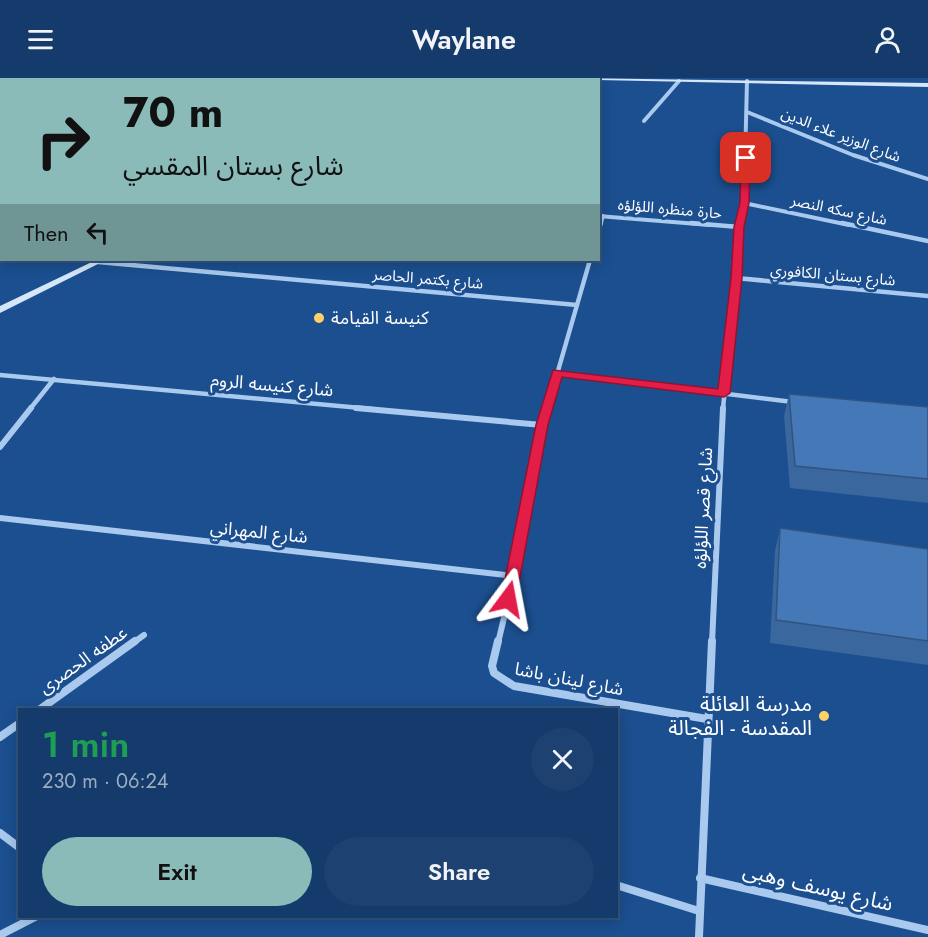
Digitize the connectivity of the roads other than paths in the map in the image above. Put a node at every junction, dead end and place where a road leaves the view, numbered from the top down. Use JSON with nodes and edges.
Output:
{"nodes":[{"id":1,"x":600,"y":79,"type":"edge"},
{"id":2,"x":679,"y":81,"type":"junction"},
{"id":3,"x":747,"y":81,"type":"junction"},
{"id":4,"x":928,"y":86,"type":"edge"},
{"id":5,"x":747,"y":112,"type":"junction"},
{"id":6,"x":644,"y":121,"type":"dead end"},
{"id":7,"x":928,"y":179,"type":"edge"},
{"id":8,"x":744,"y":203,"type":"junction"},
{"id":9,"x":601,"y":216,"type":"edge"},
{"id":10,"x":739,"y":227,"type":"junction"},
{"id":11,"x":928,"y":241,"type":"edge"},
{"id":12,"x":100,"y":261,"type":"edge"},
{"id":13,"x":590,"y":261,"type":"edge"},
{"id":14,"x":736,"y":278,"type":"junction"},
{"id":15,"x":928,"y":296,"type":"edge"},
{"id":16,"x":577,"y":305,"type":"junction"},
{"id":17,"x":0,"y":310,"type":"edge"},
{"id":18,"x":557,"y":373,"type":"junction"},
{"id":19,"x":0,"y":375,"type":"edge"},
{"id":20,"x":54,"y":379,"type":"junction"},
{"id":21,"x":724,"y":393,"type":"junction"},
{"id":22,"x":803,"y":403,"type":"edge"},
{"id":23,"x":542,"y":425,"type":"junction"},
{"id":24,"x":0,"y":447,"type":"edge"},
{"id":25,"x":0,"y":518,"type":"edge"},
{"id":26,"x":514,"y":576,"type":"junction"},
{"id":27,"x":144,"y":635,"type":"dead end"},
{"id":28,"x":42,"y":708,"type":"edge"},
{"id":29,"x":707,"y":718,"type":"junction"},
{"id":30,"x":18,"y":724,"type":"edge"},
{"id":31,"x":0,"y":737,"type":"edge"},
{"id":32,"x":0,"y":833,"type":"edge"},
{"id":33,"x":18,"y":846,"type":"edge"},
{"id":34,"x":700,"y":878,"type":"junction"},
{"id":35,"x":618,"y":886,"type":"edge"},
{"id":36,"x":699,"y":911,"type":"junction"},
{"id":37,"x":33,"y":918,"type":"edge"},
{"id":38,"x":928,"y":930,"type":"edge"},
{"id":39,"x":0,"y":934,"type":"edge"},
{"id":40,"x":699,"y":937,"type":"edge"}],
"edges":[{"from":1,"to":2,"type":"main road"},
{"from":2,"to":3,"type":"main road"},
{"from":2,"to":6,"type":"street"},
{"from":3,"to":4,"type":"main road"},
{"from":3,"to":5,"type":"street","name":"شارع قصر اللؤلؤه"},
{"from":5,"to":7,"type":"street","name":"شارع الوزير علاء الدين"},
{"from":5,"to":8,"type":"street","name":"شارع قصر اللؤلؤه"},
{"from":8,"to":10,"type":"street","name":"شارع قصر اللؤلؤه"},
{"from":8,"to":11,"type":"street","name":"شارع سكه النصر"},
{"from":9,"to":10,"type":"street","name":"حارة منظره اللؤلؤه"},
{"from":10,"to":14,"type":"street","name":"شارع قصر اللؤلؤه"},
{"from":12,"to":16,"type":"street","name":"شارع بكتمر الحاصر"},
{"from":12,"to":17,"type":"main road"},
{"from":13,"to":16,"type":"street","name":"شارع لينان باشا"},
{"from":14,"to":15,"type":"street","name":"شارع بستان الكافوري"},
{"from":14,"to":21,"type":"street","name":"شارع قصر اللؤلؤه"},
{"from":16,"to":18,"type":"street","name":"شارع لينان باشا"},
{"from":18,"to":21,"type":"street"},
{"from":18,"to":23,"type":"street","name":"شارع لينان باشا"},
{"from":19,"to":20,"type":"street","name":"شارع كنيسه الروم"},
{"from":20,"to":23,"type":"street","name":"شارع كنيسه الروم"},
{"from":20,"to":24,"type":"street"},
{"from":21,"to":22,"type":"street"},
{"from":21,"to":29,"type":"street","name":"شارع قصر اللؤلؤه"},
{"from":23,"to":26,"type":"street","name":"شارع لينان باشا"},
{"from":25,"to":26,"type":"street","name":"شارع المهراني"},
{"from":26,"to":29,"type":"street","name":"شارع لينان باشا"},
{"from":27,"to":28,"type":"street","name":"عطفه الحصرى"},
{"from":29,"to":34,"type":"street","name":"شارع قصر اللؤلؤه"},
{"from":30,"to":31,"type":"street"},
{"from":32,"to":33,"type":"street"},
{"from":34,"to":36,"type":"street","name":"شارع قصر اللؤلؤه"},
{"from":34,"to":38,"type":"street","name":"شارع يوسف وهبى"},
{"from":35,"to":36,"type":"street"},
{"from":36,"to":40,"type":"street","name":"شارع قصر اللؤلؤه"},
{"from":37,"to":39,"type":"street"}]}
